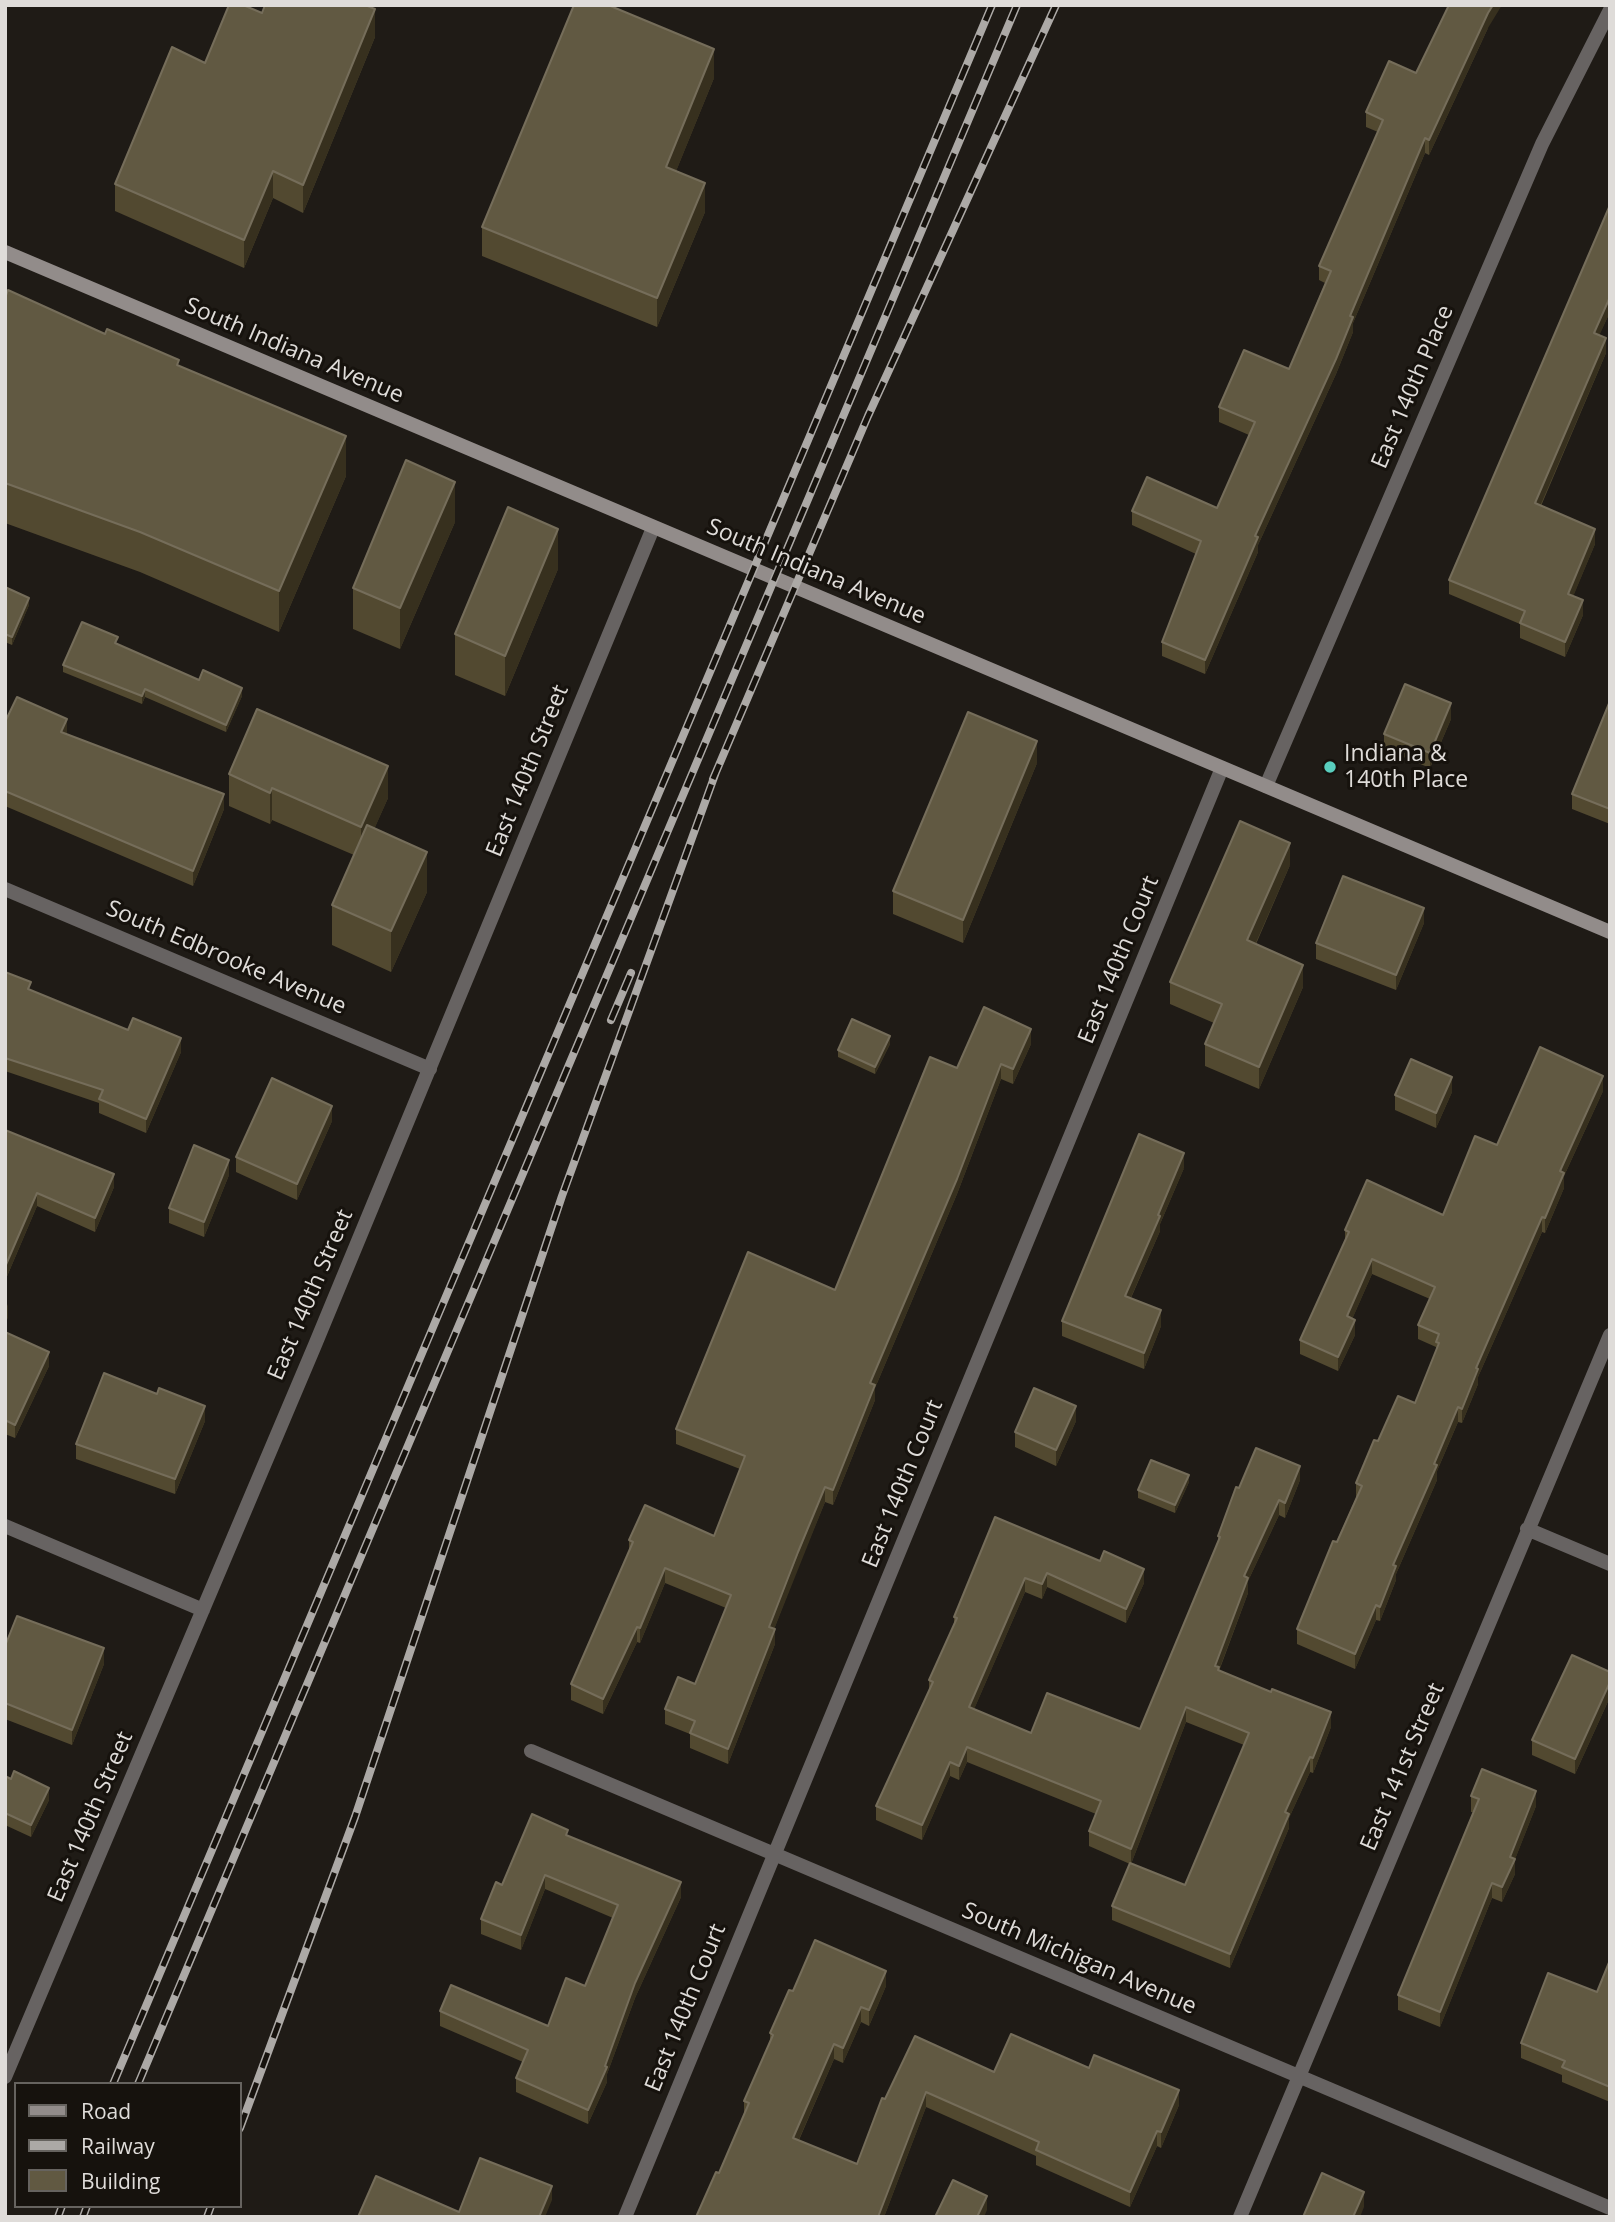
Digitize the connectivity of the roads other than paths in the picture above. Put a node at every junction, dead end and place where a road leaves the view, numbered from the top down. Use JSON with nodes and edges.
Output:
{"nodes":[{"id":1,"x":1610,"y":10,"type":"edge"},
{"id":2,"x":5,"y":252,"type":"edge"},
{"id":3,"x":653,"y":528,"type":"junction"},
{"id":4,"x":1222,"y":768,"type":"junction"},
{"id":5,"x":1266,"y":786,"type":"junction"},
{"id":6,"x":5,"y":889,"type":"edge"},
{"id":7,"x":1610,"y":932,"type":"edge"},
{"id":8,"x":430,"y":1069,"type":"junction"},
{"id":9,"x":1610,"y":1335,"type":"edge"},
{"id":10,"x":5,"y":1526,"type":"edge"},
{"id":11,"x":1527,"y":1530,"type":"junction"},
{"id":12,"x":1610,"y":1564,"type":"edge"},
{"id":13,"x":204,"y":1610,"type":"junction"},
{"id":14,"x":531,"y":1751,"type":"dead end"},
{"id":15,"x":775,"y":1854,"type":"junction"},
{"id":16,"x":5,"y":2077,"type":"edge"},
{"id":17,"x":1299,"y":2077,"type":"junction"},
{"id":18,"x":1610,"y":2208,"type":"edge"},
{"id":19,"x":625,"y":2217,"type":"edge"},
{"id":20,"x":1240,"y":2217,"type":"edge"}],
"edges":[{"from":1,"to":5,"type":"street","name":"East 140th Place"},
{"from":2,"to":3,"type":"main road","name":"South Indiana Avenue"},
{"from":3,"to":4,"type":"main road","name":"South Indiana Avenue"},
{"from":3,"to":8,"type":"street","name":"East 140th Street"},
{"from":4,"to":5,"type":"main road","name":"South Indiana Avenue"},
{"from":4,"to":15,"type":"street","name":"East 140th Court"},
{"from":5,"to":7,"type":"main road","name":"South Indiana Avenue"},
{"from":6,"to":8,"type":"street","name":"South Edbrooke Avenue"},
{"from":8,"to":13,"type":"street","name":"East 140th Street"},
{"from":9,"to":11,"type":"street","name":"East 141st Street"},
{"from":10,"to":13,"type":"street"},
{"from":11,"to":12,"type":"street"},
{"from":11,"to":17,"type":"street","name":"East 141st Street"},
{"from":13,"to":16,"type":"street","name":"East 140th Street"},
{"from":14,"to":15,"type":"street","name":"South Michigan Avenue"},
{"from":15,"to":17,"type":"street","name":"South Michigan Avenue"},
{"from":15,"to":19,"type":"street","name":"East 140th Court"},
{"from":17,"to":18,"type":"street","name":"South Michigan Avenue"},
{"from":17,"to":20,"type":"street","name":"East 141st Street"}]}
